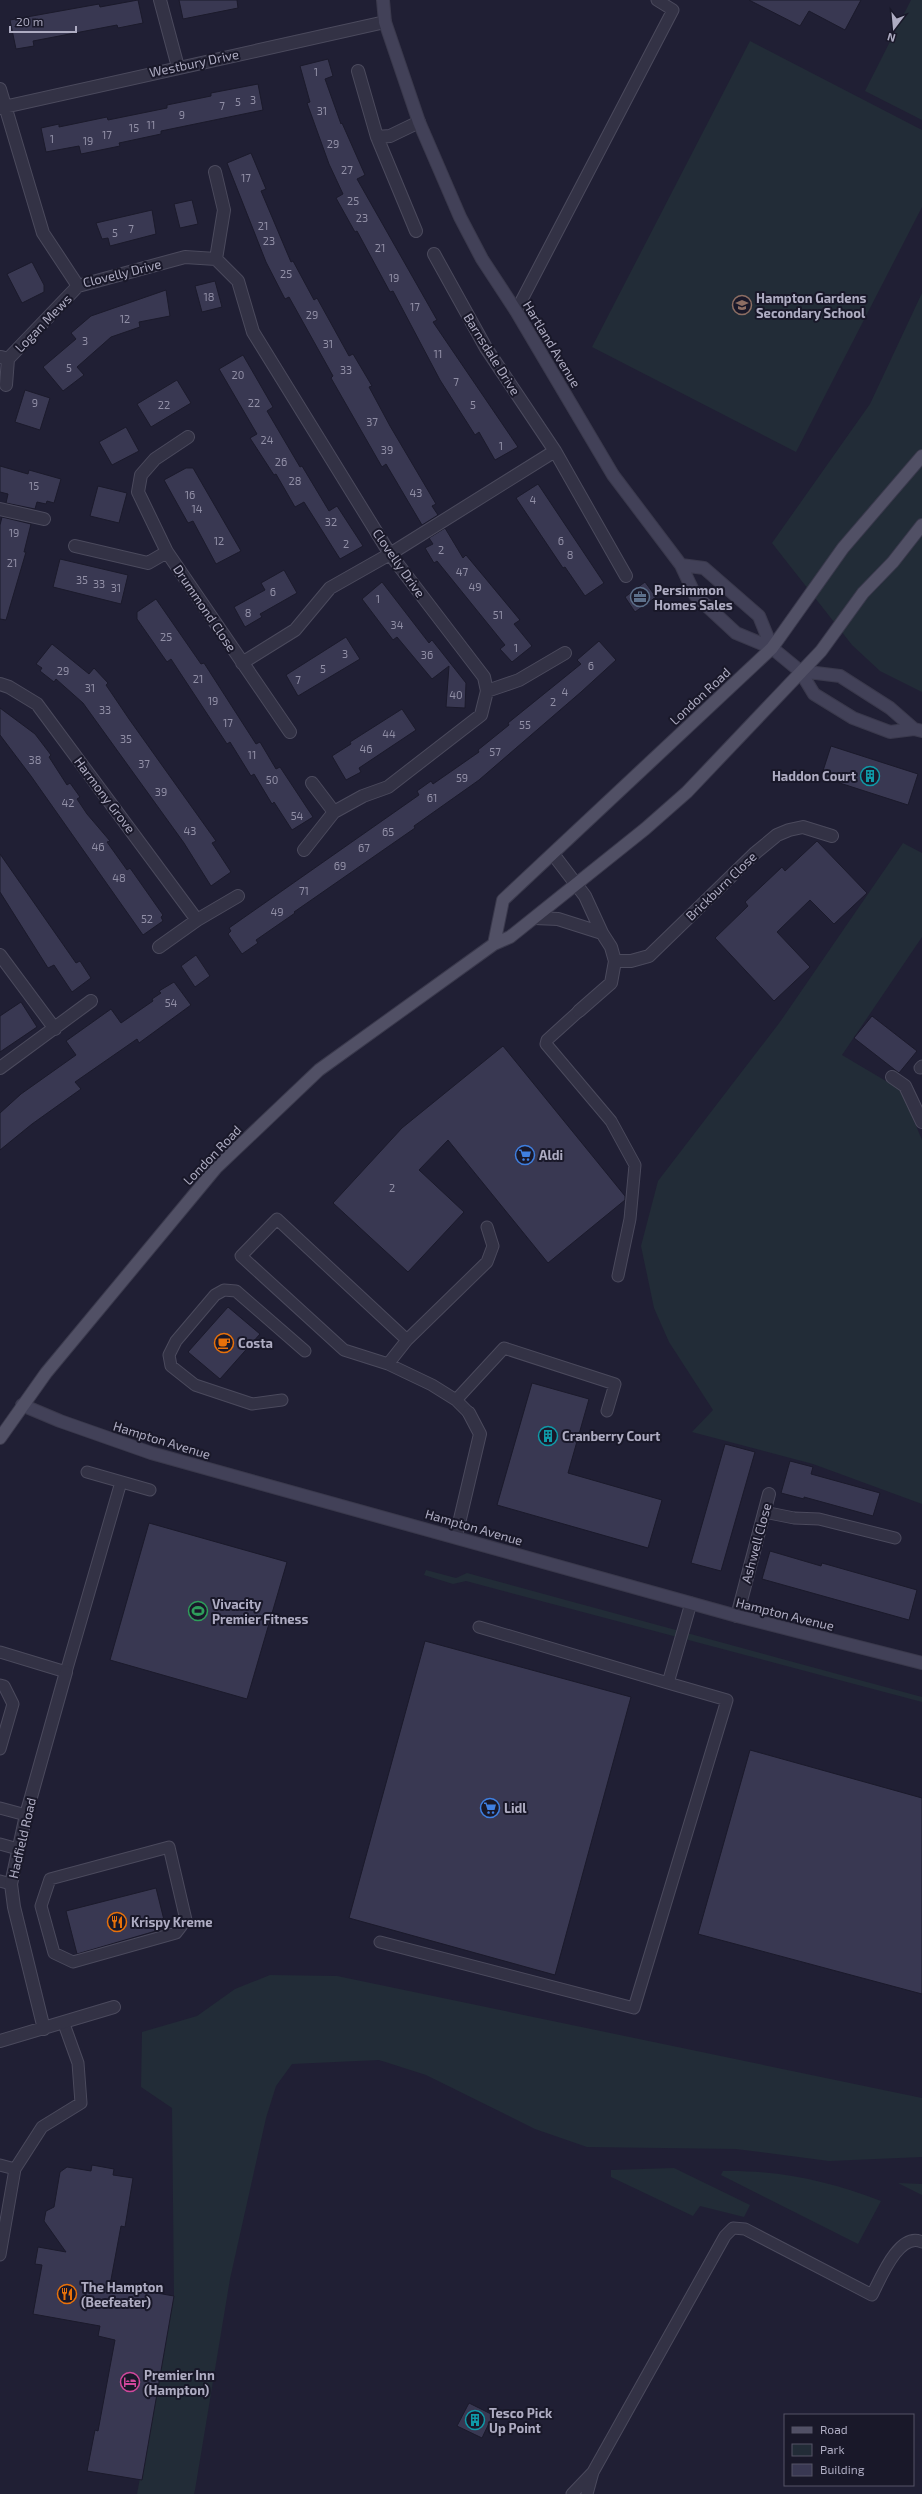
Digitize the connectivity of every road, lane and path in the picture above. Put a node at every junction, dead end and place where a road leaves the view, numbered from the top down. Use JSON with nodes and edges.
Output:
{"nodes":[{"id":1,"x":160,"y":0,"type":"edge"},
{"id":2,"x":382,"y":0,"type":"edge"},
{"id":3,"x":656,"y":0,"type":"edge"},
{"id":4,"x":385,"y":22,"type":"junction"},
{"id":5,"x":178,"y":67,"type":"junction"},
{"id":6,"x":358,"y":71,"type":"dead end"},
{"id":7,"x":0,"y":89,"type":"edge"},
{"id":8,"x":2,"y":107,"type":"edge"},
{"id":9,"x":419,"y":122,"type":"junction"},
{"id":10,"x":377,"y":137,"type":"junction"},
{"id":11,"x":215,"y":172,"type":"dead end"},
{"id":12,"x":416,"y":231,"type":"dead end"},
{"id":13,"x":434,"y":254,"type":"dead end"},
{"id":14,"x":216,"y":259,"type":"junction"},
{"id":15,"x":78,"y":286,"type":"junction"},
{"id":16,"x":516,"y":311,"type":"junction"},
{"id":17,"x":4,"y":358,"type":"edge"},
{"id":18,"x":6,"y":385,"type":"dead end"},
{"id":19,"x":188,"y":437,"type":"dead end"},
{"id":20,"x":555,"y":451,"type":"junction"},
{"id":21,"x":922,"y":456,"type":"edge"},
{"id":22,"x":0,"y":509,"type":"edge"},
{"id":23,"x":44,"y":519,"type":"dead end"},
{"id":24,"x":922,"y":525,"type":"edge"},
{"id":25,"x":75,"y":546,"type":"dead end"},
{"id":26,"x":167,"y":552,"type":"junction"},
{"id":27,"x":390,"y":554,"type":"junction"},
{"id":28,"x":681,"y":565,"type":"junction"},
{"id":29,"x":626,"y":576,"type":"dead end"},
{"id":30,"x":772,"y":648,"type":"junction"},
{"id":31,"x":565,"y":653,"type":"dead end"},
{"id":32,"x":242,"y":663,"type":"junction"},
{"id":33,"x":800,"y":671,"type":"junction"},
{"id":34,"x":0,"y":684,"type":"edge"},
{"id":35,"x":487,"y":691,"type":"junction"},
{"id":36,"x":918,"y":730,"type":"edge"},
{"id":37,"x":290,"y":732,"type":"dead end"},
{"id":38,"x":312,"y":783,"type":"dead end"},
{"id":39,"x":334,"y":812,"type":"junction"},
{"id":40,"x":832,"y":836,"type":"dead end"},
{"id":41,"x":304,"y":850,"type":"dead end"},
{"id":42,"x":553,"y":854,"type":"junction"},
{"id":43,"x":576,"y":884,"type":"junction"},
{"id":44,"x":238,"y":896,"type":"dead end"},
{"id":45,"x":535,"y":918,"type":"junction"},
{"id":46,"x":197,"y":920,"type":"junction"},
{"id":47,"x":602,"y":934,"type":"junction"},
{"id":48,"x":494,"y":944,"type":"junction"},
{"id":49,"x":159,"y":947,"type":"dead end"},
{"id":50,"x":0,"y":955,"type":"edge"},
{"id":51,"x":615,"y":962,"type":"junction"},
{"id":52,"x":91,"y":1001,"type":"dead end"},
{"id":53,"x":580,"y":1011,"type":"joint"},
{"id":54,"x":55,"y":1029,"type":"junction"},
{"id":55,"x":0,"y":1068,"type":"edge"},
{"id":56,"x":892,"y":1077,"type":"dead end"},
{"id":57,"x":922,"y":1122,"type":"edge"},
{"id":58,"x":487,"y":1227,"type":"dead end"},
{"id":59,"x":618,"y":1276,"type":"dead end"},
{"id":60,"x":407,"y":1340,"type":"junction"},
{"id":61,"x":305,"y":1351,"type":"dead end"},
{"id":62,"x":388,"y":1364,"type":"junction"},
{"id":63,"x":282,"y":1400,"type":"dead end"},
{"id":64,"x":456,"y":1400,"type":"junction"},
{"id":65,"x":22,"y":1405,"type":"junction"},
{"id":66,"x":607,"y":1411,"type":"dead end"},
{"id":67,"x":469,"y":1413,"type":"joint"},
{"id":68,"x":0,"y":1438,"type":"edge"},
{"id":69,"x":87,"y":1472,"type":"dead end"},
{"id":70,"x":121,"y":1482,"type":"junction"},
{"id":71,"x":150,"y":1490,"type":"dead end"},
{"id":72,"x":769,"y":1494,"type":"dead end"},
{"id":73,"x":764,"y":1512,"type":"junction"},
{"id":74,"x":456,"y":1536,"type":"junction"},
{"id":75,"x":895,"y":1538,"type":"dead end"},
{"id":76,"x":691,"y":1603,"type":"junction"},
{"id":77,"x":737,"y":1616,"type":"junction"},
{"id":78,"x":479,"y":1627,"type":"dead end"},
{"id":79,"x":0,"y":1652,"type":"edge"},
{"id":80,"x":922,"y":1662,"type":"edge"},
{"id":81,"x":66,"y":1672,"type":"junction"},
{"id":82,"x":668,"y":1683,"type":"junction"},
{"id":83,"x":0,"y":1685,"type":"edge"},
{"id":84,"x":0,"y":1749,"type":"edge"},
{"id":85,"x":0,"y":1808,"type":"edge"},
{"id":86,"x":26,"y":1815,"type":"junction"},
{"id":87,"x":0,"y":1844,"type":"edge"},
{"id":88,"x":169,"y":1847,"type":"joint"},
{"id":89,"x":18,"y":1849,"type":"junction"},
{"id":90,"x":5,"y":1882,"type":"edge"},
{"id":91,"x":380,"y":1942,"type":"dead end"},
{"id":92,"x":114,"y":2007,"type":"dead end"},
{"id":93,"x":64,"y":2024,"type":"junction"},
{"id":94,"x":44,"y":2029,"type":"junction"},
{"id":95,"x":0,"y":2041,"type":"edge"},
{"id":96,"x":0,"y":2165,"type":"edge"},
{"id":97,"x":16,"y":2169,"type":"junction"},
{"id":98,"x":922,"y":2242,"type":"edge"},
{"id":99,"x":0,"y":2255,"type":"edge"},
{"id":100,"x":593,"y":2472,"type":"junction"},
{"id":101,"x":572,"y":2494,"type":"edge"},
{"id":102,"x":587,"y":2494,"type":"edge"}],
"edges":[{"from":1,"to":5,"type":"street"},
{"from":2,"to":4,"type":"street","name":"Hartland Avenue"},
{"from":3,"to":16,"type":"lane"},
{"from":4,"to":5,"type":"street","name":"Westbury Drive"},
{"from":4,"to":9,"type":"street","name":"Hartland Avenue"},
{"from":5,"to":8,"type":"street","name":"Westbury Drive"},
{"from":6,"to":10,"type":"street"},
{"from":7,"to":8,"type":"street","name":"Clovelly Drive"},
{"from":8,"to":15,"type":"street","name":"Clovelly Drive"},
{"from":9,"to":10,"type":"street"},
{"from":9,"to":16,"type":"street","name":"Hartland Avenue"},
{"from":10,"to":12,"type":"street"},
{"from":11,"to":14,"type":"street"},
{"from":13,"to":20,"type":"street","name":"Barnsdale Drive"},
{"from":14,"to":15,"type":"street","name":"Clovelly Drive"},
{"from":14,"to":27,"type":"street","name":"Clovelly Drive"},
{"from":15,"to":17,"type":"street","name":"Logan Mews"},
{"from":16,"to":28,"type":"street","name":"Hartland Avenue"},
{"from":17,"to":18,"type":"street","name":"Logan Mews"},
{"from":19,"to":26,"type":"street","name":"Drummond Close"},
{"from":20,"to":27,"type":"street"},
{"from":20,"to":29,"type":"street","name":"Barnsdale Drive"},
{"from":21,"to":30,"type":"main road","name":"London Road"},
{"from":22,"to":23,"type":"street"},
{"from":24,"to":33,"type":"main road","name":"London Road"},
{"from":25,"to":26,"type":"street","name":"Drummond Close"},
{"from":26,"to":32,"type":"street","name":"Drummond Close"},
{"from":27,"to":32,"type":"street","name":"Drummond Close"},
{"from":27,"to":35,"type":"street","name":"Clovelly Drive"},
{"from":28,"to":30,"type":"street","name":"Hartland Avenue"},
{"from":28,"to":30,"type":"street"},
{"from":30,"to":33,"type":"street"},
{"from":30,"to":42,"type":"main road","name":"London Road"},
{"from":31,"to":35,"type":"street"},
{"from":32,"to":37,"type":"street","name":"Drummond Close"},
{"from":33,"to":36,"type":"street"},
{"from":33,"to":36,"type":"street"},
{"from":33,"to":43,"type":"main road","name":"London Road"},
{"from":34,"to":46,"type":"street","name":"Harmony Grove"},
{"from":35,"to":39,"type":"street"},
{"from":38,"to":39,"type":"street"},
{"from":39,"to":41,"type":"street"},
{"from":40,"to":51,"type":"street","name":"Brickburn Close"},
{"from":42,"to":43,"type":"street"},
{"from":42,"to":48,"type":"main road","name":"London Road"},
{"from":43,"to":45,"type":"main road","name":"London Road"},
{"from":43,"to":47,"type":"street"},
{"from":44,"to":46,"type":"street"},
{"from":45,"to":47,"type":"street"},
{"from":45,"to":48,"type":"main road","name":"London Road"},
{"from":46,"to":49,"type":"street"},
{"from":47,"to":51,"type":"street"},
{"from":48,"to":65,"type":"main road","name":"London Road"},
{"from":50,"to":54,"type":"street"},
{"from":51,"to":53,"type":"street"},
{"from":52,"to":54,"type":"street"},
{"from":53,"to":59,"type":"lane"},
{"from":54,"to":55,"type":"street"},
{"from":56,"to":57,"type":"street"},
{"from":58,"to":60,"type":"lane"},
{"from":60,"to":62,"type":"lane"},
{"from":60,"to":62,"type":"lane"},
{"from":61,"to":63,"type":"lane"},
{"from":62,"to":64,"type":"lane"},
{"from":64,"to":66,"type":"lane"},
{"from":64,"to":67,"type":"lane"},
{"from":65,"to":68,"type":"main road","name":"London Road"},
{"from":65,"to":74,"type":"street","name":"Hampton Avenue"},
{"from":67,"to":74,"type":"street"},
{"from":69,"to":70,"type":"lane"},
{"from":70,"to":71,"type":"lane"},
{"from":70,"to":81,"type":"lane"},
{"from":72,"to":73,"type":"street","name":"Ashwell Close"},
{"from":73,"to":75,"type":"lane"},
{"from":73,"to":77,"type":"street","name":"Ashwell Close"},
{"from":74,"to":76,"type":"street","name":"Hampton Avenue"},
{"from":76,"to":77,"type":"street","name":"Hampton Avenue"},
{"from":76,"to":82,"type":"lane"},
{"from":77,"to":80,"type":"street","name":"Hampton Avenue"},
{"from":78,"to":82,"type":"lane"},
{"from":79,"to":81,"type":"lane"},
{"from":81,"to":86,"type":"street","name":"Hadfield Road"},
{"from":82,"to":91,"type":"lane"},
{"from":83,"to":84,"type":"lane"},
{"from":85,"to":86,"type":"lane"},
{"from":86,"to":89,"type":"street","name":"Hadfield Road"},
{"from":87,"to":89,"type":"lane"},
{"from":88,"to":88,"type":"lane"},
{"from":89,"to":90,"type":"street","name":"Hadfield Road"},
{"from":90,"to":94,"type":"street","name":"Hadfield Road"},
{"from":92,"to":93,"type":"street"},
{"from":93,"to":94,"type":"street"},
{"from":93,"to":97,"type":"lane"},
{"from":94,"to":95,"type":"street"},
{"from":96,"to":97,"type":"lane"},
{"from":97,"to":99,"type":"lane"},
{"from":98,"to":100,"type":"lane"},
{"from":100,"to":101,"type":"lane"},
{"from":100,"to":102,"type":"lane"}]}
